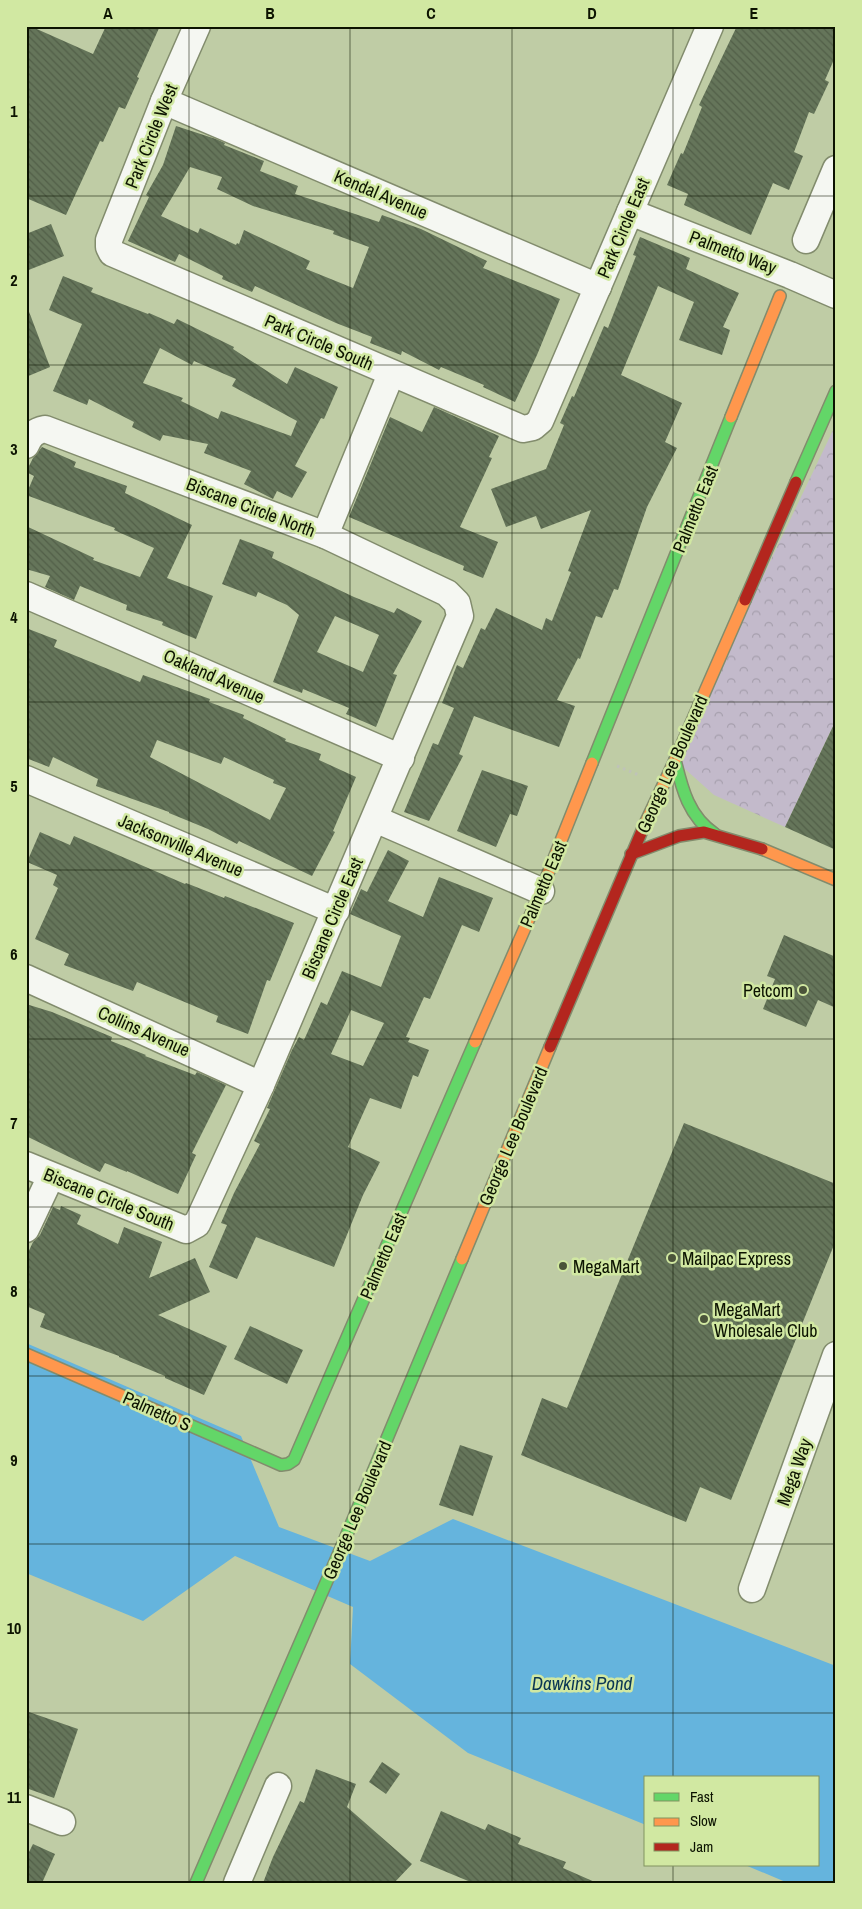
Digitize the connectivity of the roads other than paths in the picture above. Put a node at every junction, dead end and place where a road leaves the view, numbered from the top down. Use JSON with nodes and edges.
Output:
{"nodes":[{"id":1,"x":710,"y":26,"type":"edge"},
{"id":2,"x":191,"y":28,"type":"edge"},
{"id":3,"x":164,"y":101,"type":"junction"},
{"id":4,"x":836,"y":169,"type":"edge"},
{"id":5,"x":630,"y":212,"type":"junction"},
{"id":6,"x":806,"y":240,"type":"dead end"},
{"id":7,"x":109,"y":247,"type":"joint"},
{"id":8,"x":598,"y":288,"type":"junction"},
{"id":9,"x":836,"y":295,"type":"edge"},
{"id":10,"x":780,"y":296,"type":"dead end"},
{"id":11,"x":391,"y":374,"type":"junction"},
{"id":12,"x":836,"y":392,"type":"edge"},
{"id":13,"x":533,"y":427,"type":"joint"},
{"id":14,"x":32,"y":438,"type":"edge"},
{"id":15,"x":325,"y":535,"type":"junction"},
{"id":16,"x":26,"y":595,"type":"edge"},
{"id":17,"x":457,"y":603,"type":"joint"},
{"id":18,"x":401,"y":758,"type":"junction"},
{"id":19,"x":675,"y":760,"type":"junction"},
{"id":20,"x":26,"y":779,"type":"edge"},
{"id":21,"x":375,"y":819,"type":"junction"},
{"id":22,"x":715,"y":834,"type":"junction"},
{"id":23,"x":631,"y":854,"type":"junction"},
{"id":24,"x":836,"y":880,"type":"edge"},
{"id":25,"x":541,"y":891,"type":"junction"},
{"id":26,"x":336,"y":910,"type":"junction"},
{"id":27,"x":26,"y":978,"type":"edge"},
{"id":28,"x":261,"y":1085,"type":"junction"},
{"id":29,"x":26,"y":1165,"type":"edge"},
{"id":30,"x":51,"y":1176,"type":"junction"},
{"id":31,"x":26,"y":1228,"type":"edge"},
{"id":32,"x":192,"y":1228,"type":"joint"},
{"id":33,"x":26,"y":1354,"type":"edge"},
{"id":34,"x":836,"y":1356,"type":"edge"},
{"id":35,"x":288,"y":1464,"type":"joint"},
{"id":36,"x":752,"y":1589,"type":"dead end"},
{"id":37,"x":278,"y":1786,"type":"dead end"},
{"id":38,"x":26,"y":1808,"type":"edge"},
{"id":39,"x":62,"y":1822,"type":"dead end"},
{"id":40,"x":196,"y":1883,"type":"edge"},
{"id":41,"x":237,"y":1883,"type":"edge"}],
"edges":[{"from":1,"to":5,"type":"street","name":"Park Circle East"},
{"from":2,"to":3,"type":"street","name":"Park Circle West"},
{"from":3,"to":7,"type":"street","name":"Park Circle West"},
{"from":3,"to":8,"type":"street","name":"Kendal Avenue"},
{"from":4,"to":6,"type":"street"},
{"from":5,"to":8,"type":"street","name":"Park Circle East"},
{"from":5,"to":9,"type":"street","name":"Palmetto Way"},
{"from":7,"to":11,"type":"street","name":"Park Circle South"},
{"from":8,"to":13,"type":"street","name":"Park Circle East"},
{"from":10,"to":25,"type":"main road","name":"Palmetto East"},
{"from":11,"to":13,"type":"street","name":"Park Circle South"},
{"from":11,"to":15,"type":"street"},
{"from":12,"to":19,"type":"main road","name":"George Lee Boulevard"},
{"from":14,"to":15,"type":"street","name":"Biscane Circle North"},
{"from":15,"to":17,"type":"street","name":"Biscane Circle North"},
{"from":16,"to":18,"type":"street","name":"Oakland Avenue"},
{"from":17,"to":18,"type":"street","name":"Biscane Circle East"},
{"from":18,"to":21,"type":"street","name":"Biscane Circle East"},
{"from":19,"to":22,"type":"main road"},
{"from":19,"to":23,"type":"main road","name":"George Lee Boulevard"},
{"from":20,"to":26,"type":"street","name":"Jacksonville Avenue"},
{"from":21,"to":25,"type":"street"},
{"from":21,"to":26,"type":"street","name":"Biscane Circle East"},
{"from":22,"to":23,"type":"main road"},
{"from":22,"to":24,"type":"main road"},
{"from":23,"to":40,"type":"main road","name":"George Lee Boulevard"},
{"from":25,"to":35,"type":"main road","name":"Palmetto East"},
{"from":26,"to":28,"type":"street","name":"Biscane Circle East"},
{"from":27,"to":28,"type":"street","name":"Collins Avenue"},
{"from":28,"to":32,"type":"street","name":"Biscane Circle East"},
{"from":29,"to":30,"type":"street","name":"Biscane Circle South"},
{"from":30,"to":31,"type":"street"},
{"from":30,"to":32,"type":"street","name":"Biscane Circle South"},
{"from":33,"to":35,"type":"main road","name":"Palmetto S"},
{"from":34,"to":36,"type":"street","name":"Mega Way"},
{"from":37,"to":41,"type":"street"},
{"from":38,"to":39,"type":"street"}]}
